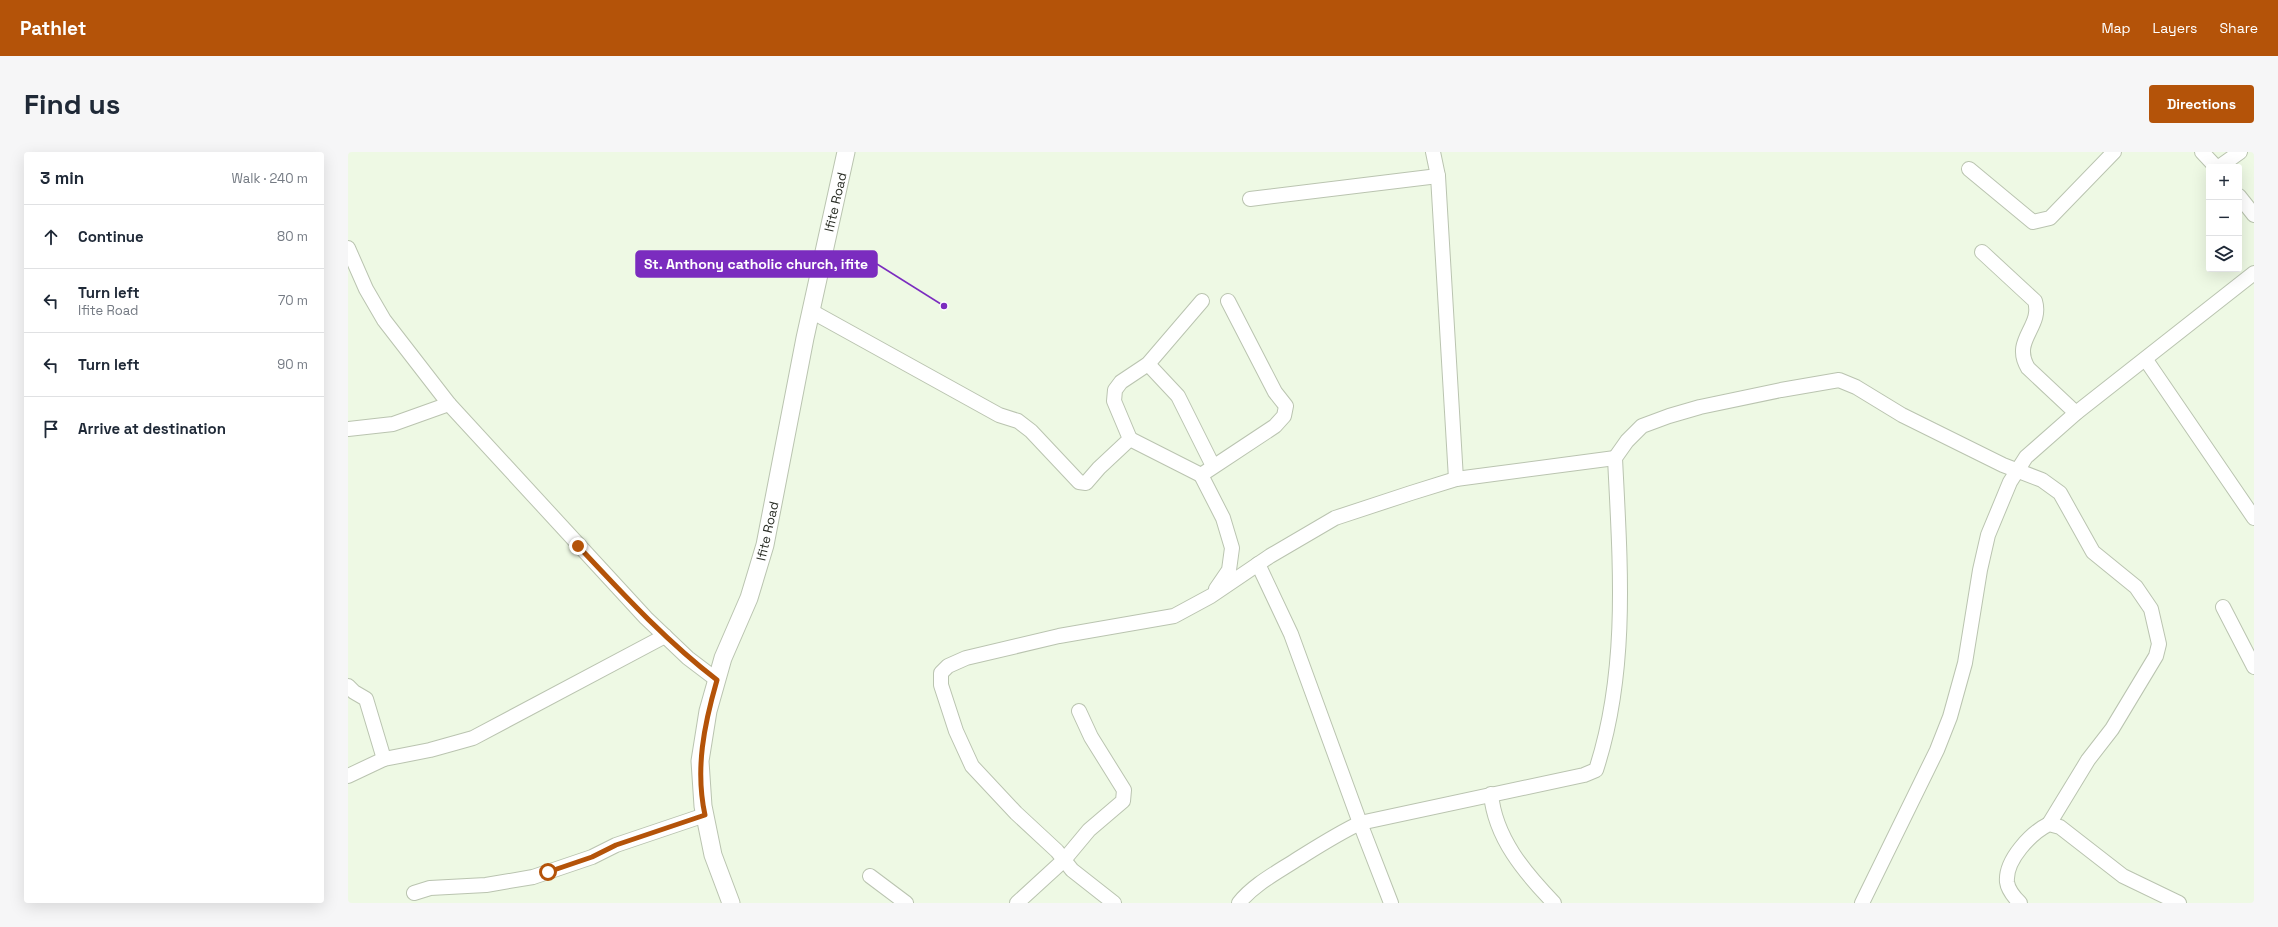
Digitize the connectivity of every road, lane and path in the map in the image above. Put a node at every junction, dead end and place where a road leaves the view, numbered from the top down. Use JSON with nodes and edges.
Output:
{"nodes":[{"id":1,"x":846,"y":152,"type":"edge"},
{"id":2,"x":1433,"y":152,"type":"edge"},
{"id":3,"x":2114,"y":152,"type":"edge"},
{"id":4,"x":2202,"y":152,"type":"edge"},
{"id":5,"x":2240,"y":152,"type":"edge"},
{"id":6,"x":2214,"y":164,"type":"edge"},
{"id":7,"x":2222,"y":164,"type":"edge"},
{"id":8,"x":1969,"y":169,"type":"dead end"},
{"id":9,"x":1438,"y":176,"type":"junction"},
{"id":10,"x":1250,"y":199,"type":"dead end"},
{"id":11,"x":2242,"y":200,"type":"edge"},
{"id":12,"x":2254,"y":215,"type":"edge"},
{"id":13,"x":348,"y":248,"type":"edge"},
{"id":14,"x":1982,"y":252,"type":"dead end"},
{"id":15,"x":2254,"y":273,"type":"edge"},
{"id":16,"x":1202,"y":301,"type":"dead end"},
{"id":17,"x":1228,"y":301,"type":"dead end"},
{"id":18,"x":811,"y":310,"type":"junction"},
{"id":19,"x":2146,"y":360,"type":"junction"},
{"id":20,"x":1148,"y":364,"type":"junction"},
{"id":21,"x":449,"y":404,"type":"junction"},
{"id":22,"x":2076,"y":413,"type":"junction"},
{"id":23,"x":348,"y":429,"type":"edge"},
{"id":24,"x":1130,"y":439,"type":"junction"},
{"id":25,"x":1615,"y":458,"type":"junction"},
{"id":26,"x":1213,"y":466,"type":"junction"},
{"id":27,"x":2017,"y":472,"type":"junction"},
{"id":28,"x":1200,"y":475,"type":"junction"},
{"id":29,"x":1456,"y":479,"type":"junction"},
{"id":30,"x":2254,"y":518,"type":"edge"},
{"id":31,"x":1258,"y":564,"type":"junction"},
{"id":32,"x":1211,"y":596,"type":"junction"},
{"id":33,"x":2223,"y":607,"type":"dead end"},
{"id":34,"x":665,"y":636,"type":"junction"},
{"id":35,"x":2254,"y":667,"type":"edge"},
{"id":36,"x":717,"y":680,"type":"junction"},
{"id":37,"x":348,"y":686,"type":"edge"},
{"id":38,"x":1079,"y":711,"type":"dead end"},
{"id":39,"x":384,"y":758,"type":"junction"},
{"id":40,"x":348,"y":776,"type":"edge"},
{"id":41,"x":1491,"y":794,"type":"junction"},
{"id":42,"x":705,"y":815,"type":"junction"},
{"id":43,"x":1360,"y":823,"type":"junction"},
{"id":44,"x":2049,"y":824,"type":"junction"},
{"id":45,"x":1064,"y":860,"type":"junction"},
{"id":46,"x":870,"y":876,"type":"dead end"},
{"id":47,"x":414,"y":893,"type":"dead end"},
{"id":48,"x":731,"y":903,"type":"edge"},
{"id":49,"x":906,"y":903,"type":"edge"},
{"id":50,"x":1017,"y":903,"type":"edge"},
{"id":51,"x":1114,"y":903,"type":"edge"},
{"id":52,"x":1239,"y":903,"type":"edge"},
{"id":53,"x":1391,"y":903,"type":"edge"},
{"id":54,"x":1554,"y":903,"type":"edge"},
{"id":55,"x":1862,"y":903,"type":"edge"},
{"id":56,"x":2020,"y":903,"type":"edge"},
{"id":57,"x":2179,"y":903,"type":"edge"}],
"edges":[{"from":1,"to":18,"type":"street","name":"Ifite Road"},
{"from":2,"to":9,"type":"street"},
{"from":3,"to":8,"type":"street"},
{"from":4,"to":6,"type":"street"},
{"from":5,"to":7,"type":"street"},
{"from":9,"to":10,"type":"street"},
{"from":9,"to":29,"type":"street"},
{"from":11,"to":12,"type":"street"},
{"from":13,"to":21,"type":"street"},
{"from":14,"to":22,"type":"street"},
{"from":15,"to":19,"type":"street"},
{"from":16,"to":20,"type":"street"},
{"from":17,"to":26,"type":"street"},
{"from":18,"to":24,"type":"street"},
{"from":18,"to":36,"type":"street","name":"Ifite Road"},
{"from":19,"to":22,"type":"street"},
{"from":19,"to":30,"type":"street"},
{"from":20,"to":24,"type":"street"},
{"from":20,"to":26,"type":"street"},
{"from":21,"to":23,"type":"street"},
{"from":21,"to":34,"type":"street"},
{"from":22,"to":27,"type":"street"},
{"from":24,"to":28,"type":"street"},
{"from":25,"to":27,"type":"street"},
{"from":25,"to":29,"type":"street"},
{"from":25,"to":41,"type":"street"},
{"from":26,"to":28,"type":"street"},
{"from":27,"to":44,"type":"street"},
{"from":27,"to":55,"type":"street"},
{"from":28,"to":32,"type":"street"},
{"from":29,"to":31,"type":"street"},
{"from":31,"to":32,"type":"street"},
{"from":31,"to":43,"type":"street"},
{"from":32,"to":45,"type":"street"},
{"from":33,"to":35,"type":"street"},
{"from":34,"to":36,"type":"street"},
{"from":34,"to":39,"type":"street"},
{"from":36,"to":42,"type":"street","name":"Ifite Road"},
{"from":37,"to":39,"type":"street"},
{"from":38,"to":45,"type":"street"},
{"from":39,"to":40,"type":"street"},
{"from":41,"to":43,"type":"street"},
{"from":41,"to":54,"type":"street"},
{"from":42,"to":47,"type":"street"},
{"from":42,"to":48,"type":"street","name":"Ifite Road"},
{"from":43,"to":52,"type":"street"},
{"from":43,"to":53,"type":"street"},
{"from":44,"to":56,"type":"street"},
{"from":44,"to":57,"type":"street"},
{"from":45,"to":50,"type":"street"},
{"from":45,"to":51,"type":"street"},
{"from":46,"to":49,"type":"street"}]}
